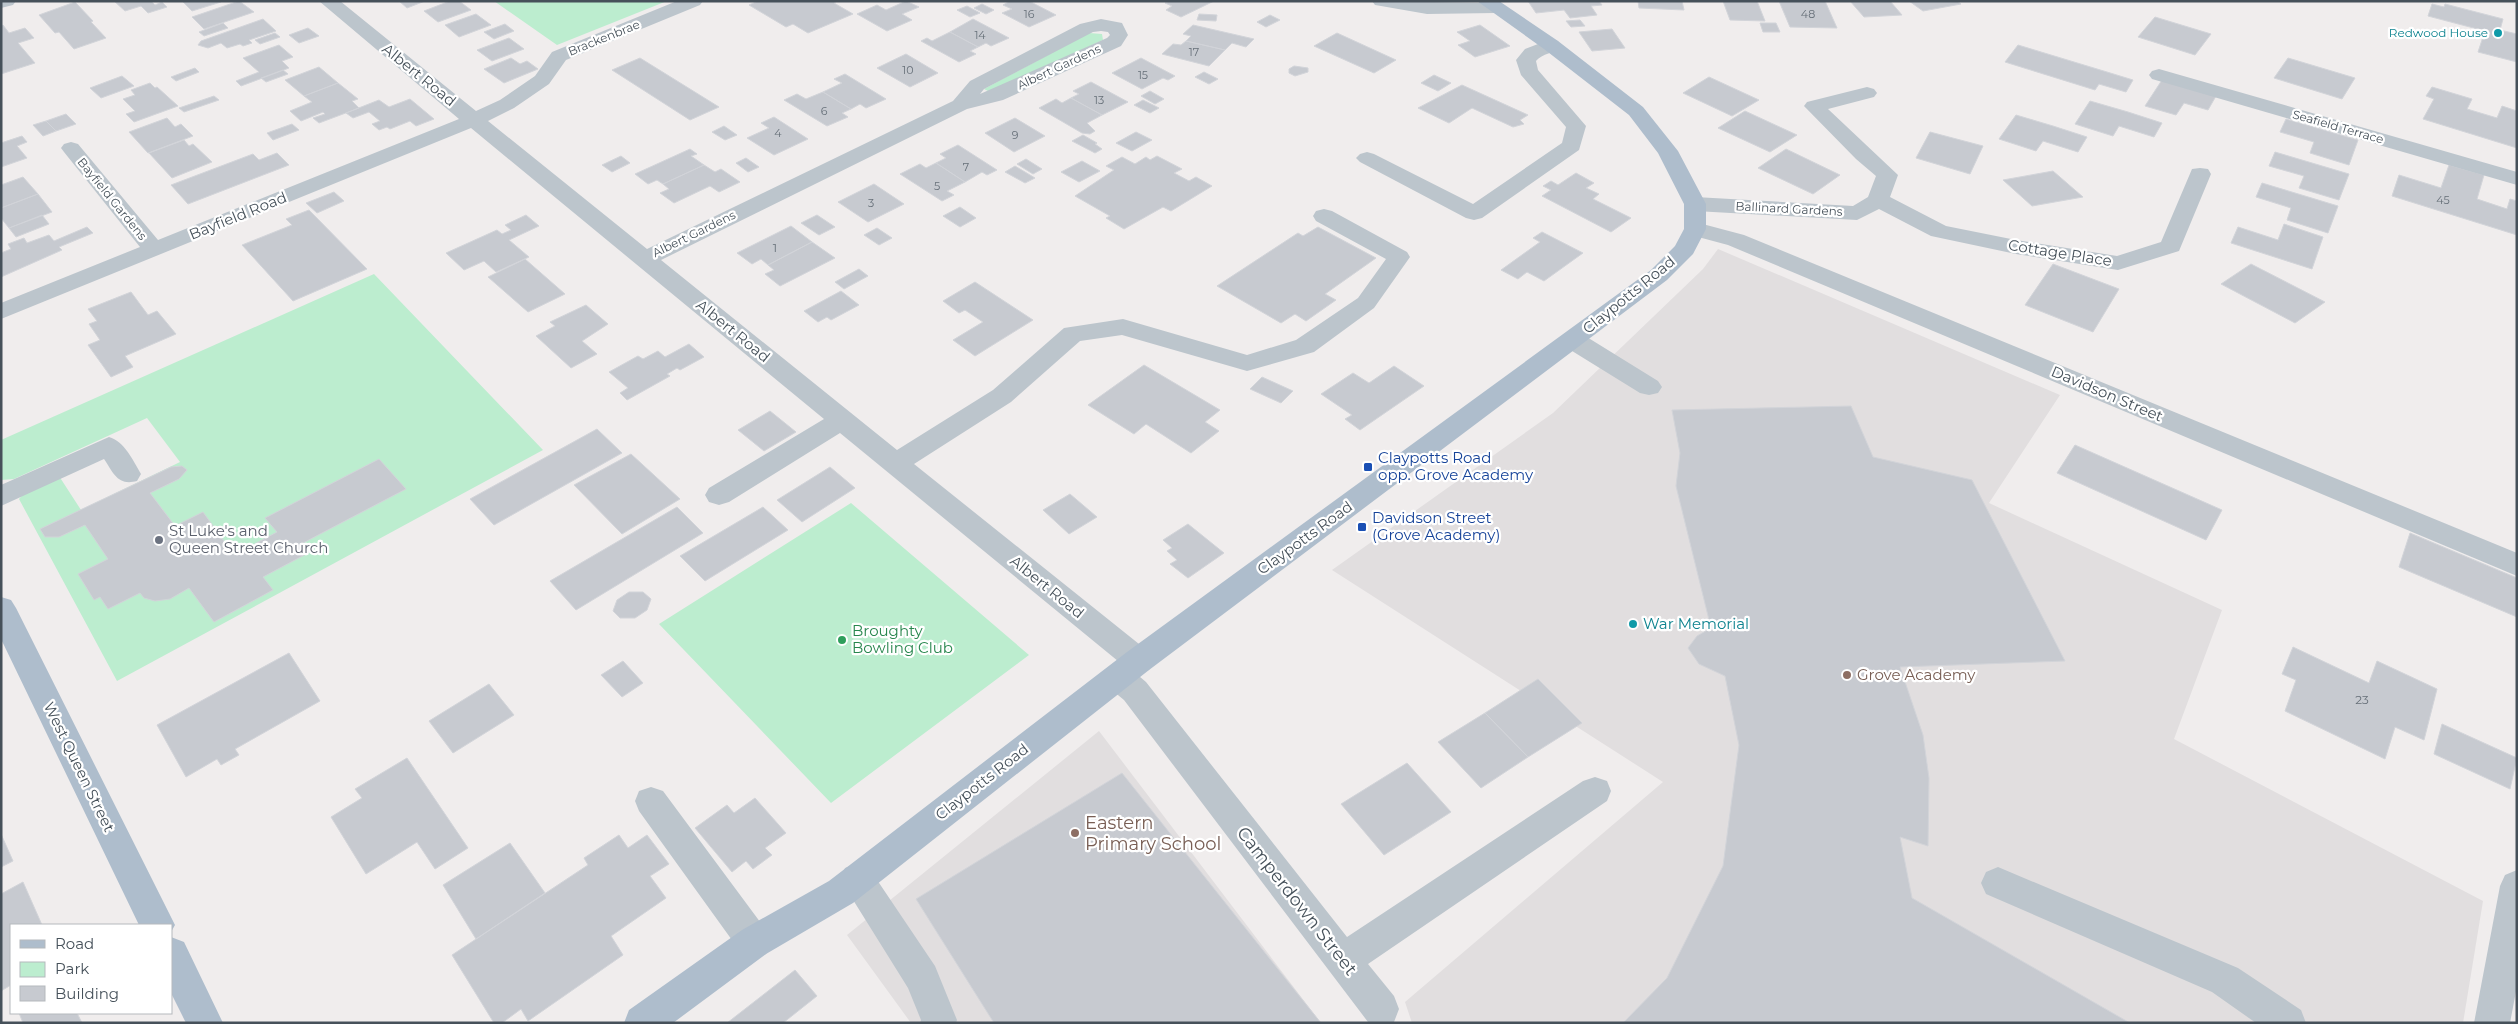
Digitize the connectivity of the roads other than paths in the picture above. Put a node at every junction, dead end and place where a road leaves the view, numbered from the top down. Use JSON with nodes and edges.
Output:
{"nodes":[{"id":1,"x":7,"y":1,"type":"edge"},
{"id":2,"x":694,"y":1,"type":"edge"},
{"id":3,"x":1381,"y":1,"type":"edge"},
{"id":4,"x":1,"y":3,"type":"edge"},
{"id":5,"x":340,"y":4,"type":"edge"},
{"id":6,"x":1490,"y":4,"type":"edge"},
{"id":7,"x":1551,"y":45,"type":"junction"},
{"id":8,"x":2159,"y":75,"type":"dead end"},
{"id":9,"x":1867,"y":93,"type":"dead end"},
{"id":10,"x":960,"y":104,"type":"junction"},
{"id":11,"x":474,"y":120,"type":"junction"},
{"id":12,"x":70,"y":148,"type":"dead end"},
{"id":13,"x":1368,"y":158,"type":"dead end"},
{"id":14,"x":2200,"y":174,"type":"dead end"},
{"id":15,"x":2517,"y":179,"type":"edge"},
{"id":16,"x":1878,"y":200,"type":"junction"},
{"id":17,"x":1695,"y":204,"type":"junction"},
{"id":18,"x":1324,"y":216,"type":"dead end"},
{"id":19,"x":1695,"y":229,"type":"junction"},
{"id":20,"x":154,"y":250,"type":"junction"},
{"id":21,"x":644,"y":258,"type":"junction"},
{"id":22,"x":1,"y":312,"type":"edge"},
{"id":23,"x":1573,"y":340,"type":"junction"},
{"id":24,"x":1649,"y":387,"type":"dead end"},
{"id":25,"x":842,"y":420,"type":"junction"},
{"id":26,"x":896,"y":463,"type":"junction"},
{"id":27,"x":128,"y":474,"type":"dead end"},
{"id":28,"x":720,"y":495,"type":"dead end"},
{"id":29,"x":1,"y":496,"type":"edge"},
{"id":30,"x":2517,"y":565,"type":"edge"},
{"id":31,"x":1,"y":608,"type":"edge"},
{"id":32,"x":1128,"y":669,"type":"junction"},
{"id":33,"x":1595,"y":791,"type":"dead end"},
{"id":34,"x":651,"y":801,"type":"dead end"},
{"id":35,"x":858,"y":879,"type":"junction"},
{"id":36,"x":1998,"y":883,"type":"dead end"},
{"id":37,"x":2517,"y":886,"type":"edge"},
{"id":38,"x":157,"y":924,"type":"edge"},
{"id":39,"x":754,"y":942,"type":"junction"},
{"id":40,"x":172,"y":956,"type":"edge"},
{"id":41,"x":1343,"y":960,"type":"junction"},
{"id":42,"x":1381,"y":1009,"type":"dead end"},
{"id":43,"x":205,"y":1023,"type":"edge"},
{"id":44,"x":642,"y":1023,"type":"edge"},
{"id":45,"x":938,"y":1023,"type":"edge"},
{"id":46,"x":2288,"y":1023,"type":"edge"},
{"id":47,"x":2492,"y":1023,"type":"edge"}],
"edges":[{"from":1,"to":4,"type":"street"},
{"from":2,"to":11,"type":"street","name":"Brackenbrae"},
{"from":3,"to":6,"type":"street"},
{"from":5,"to":11,"type":"street","name":"Albert Road"},
{"from":6,"to":7,"type":"main road","name":"Claypotts Road"},
{"from":7,"to":13,"type":"street"},
{"from":7,"to":17,"type":"main road","name":"Claypotts Road"},
{"from":8,"to":15,"type":"street","name":"Seafield Terrace"},
{"from":9,"to":16,"type":"street"},
{"from":10,"to":10,"type":"street","name":"Albert Gardens"},
{"from":10,"to":21,"type":"street","name":"Albert Gardens"},
{"from":11,"to":20,"type":"street","name":"Bayfield Road"},
{"from":11,"to":21,"type":"street","name":"Albert Road"},
{"from":12,"to":20,"type":"street","name":"Bayfield Gardens"},
{"from":14,"to":16,"type":"street","name":"Cottage Place"},
{"from":16,"to":17,"type":"street","name":"Ballinard Gardens"},
{"from":17,"to":19,"type":"main road","name":"Claypotts Road"},
{"from":18,"to":26,"type":"street"},
{"from":19,"to":23,"type":"main road","name":"Claypotts Road"},
{"from":19,"to":30,"type":"street","name":"Davidson Street"},
{"from":20,"to":22,"type":"street","name":"Bayfield Road"},
{"from":21,"to":25,"type":"street","name":"Albert Road"},
{"from":23,"to":24,"type":"street"},
{"from":23,"to":32,"type":"main road","name":"Claypotts Road"},
{"from":25,"to":26,"type":"street","name":"Albert Road"},
{"from":25,"to":28,"type":"street"},
{"from":26,"to":32,"type":"street","name":"Albert Road"},
{"from":27,"to":29,"type":"street"},
{"from":31,"to":38,"type":"main road","name":"West Queen Street"},
{"from":32,"to":35,"type":"main road","name":"Claypotts Road"},
{"from":32,"to":41,"type":"street","name":"Camperdown Street"},
{"from":33,"to":41,"type":"street"},
{"from":34,"to":39,"type":"street"},
{"from":35,"to":39,"type":"main road","name":"Claypotts Road"},
{"from":35,"to":45,"type":"street"},
{"from":36,"to":46,"type":"street"},
{"from":37,"to":47,"type":"street"},
{"from":39,"to":44,"type":"main road","name":"Claypotts Road"},
{"from":40,"to":43,"type":"main road"},
{"from":41,"to":42,"type":"street","name":"Camperdown Street"}]}
